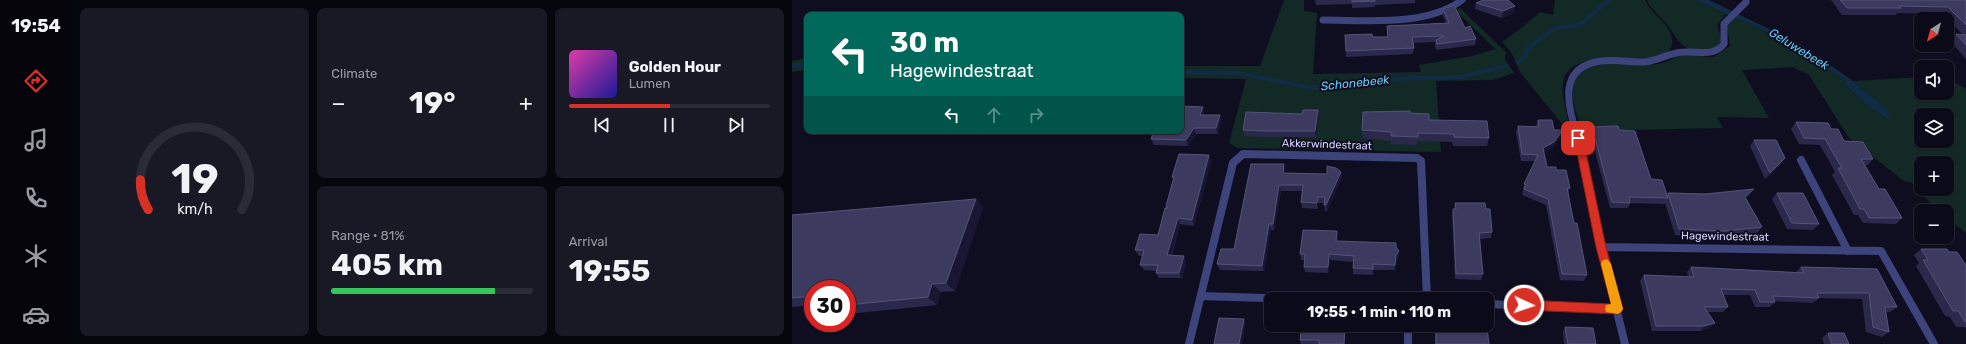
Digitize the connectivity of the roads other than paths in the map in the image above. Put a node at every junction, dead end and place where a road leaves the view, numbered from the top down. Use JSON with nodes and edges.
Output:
{"nodes":[{"id":1,"x":1462,"y":0,"type":"edge"},
{"id":2,"x":1746,"y":2,"type":"dead end"},
{"id":3,"x":1323,"y":20,"type":"dead end"},
{"id":4,"x":1802,"y":160,"type":"dead end"},
{"id":5,"x":1601,"y":247,"type":"junction"},
{"id":6,"x":1848,"y":251,"type":"junction"},
{"id":7,"x":1426,"y":292,"type":"edge"},
{"id":8,"x":1201,"y":296,"type":"junction"},
{"id":9,"x":1264,"y":298,"type":"edge"},
{"id":10,"x":1494,"y":304,"type":"edge"},
{"id":11,"x":1618,"y":309,"type":"junction"},
{"id":12,"x":1408,"y":332,"type":"edge"},
{"id":13,"x":1189,"y":344,"type":"edge"},
{"id":14,"x":1408,"y":344,"type":"edge"},
{"id":15,"x":1625,"y":344,"type":"edge"},
{"id":16,"x":1934,"y":344,"type":"edge"}],
"edges":[{"from":1,"to":3,"type":"street"},
{"from":2,"to":5,"type":"street"},
{"from":4,"to":6,"type":"street"},
{"from":5,"to":6,"type":"street","name":"Hagewindestraat"},
{"from":5,"to":11,"type":"street"},
{"from":6,"to":16,"type":"street","name":"Hagewindestraat"},
{"from":7,"to":8,"type":"street","name":"Akkerwindestraat"},
{"from":8,"to":9,"type":"street"},
{"from":8,"to":13,"type":"street"},
{"from":10,"to":11,"type":"street"},
{"from":11,"to":15,"type":"street"},
{"from":12,"to":14,"type":"street"}]}
